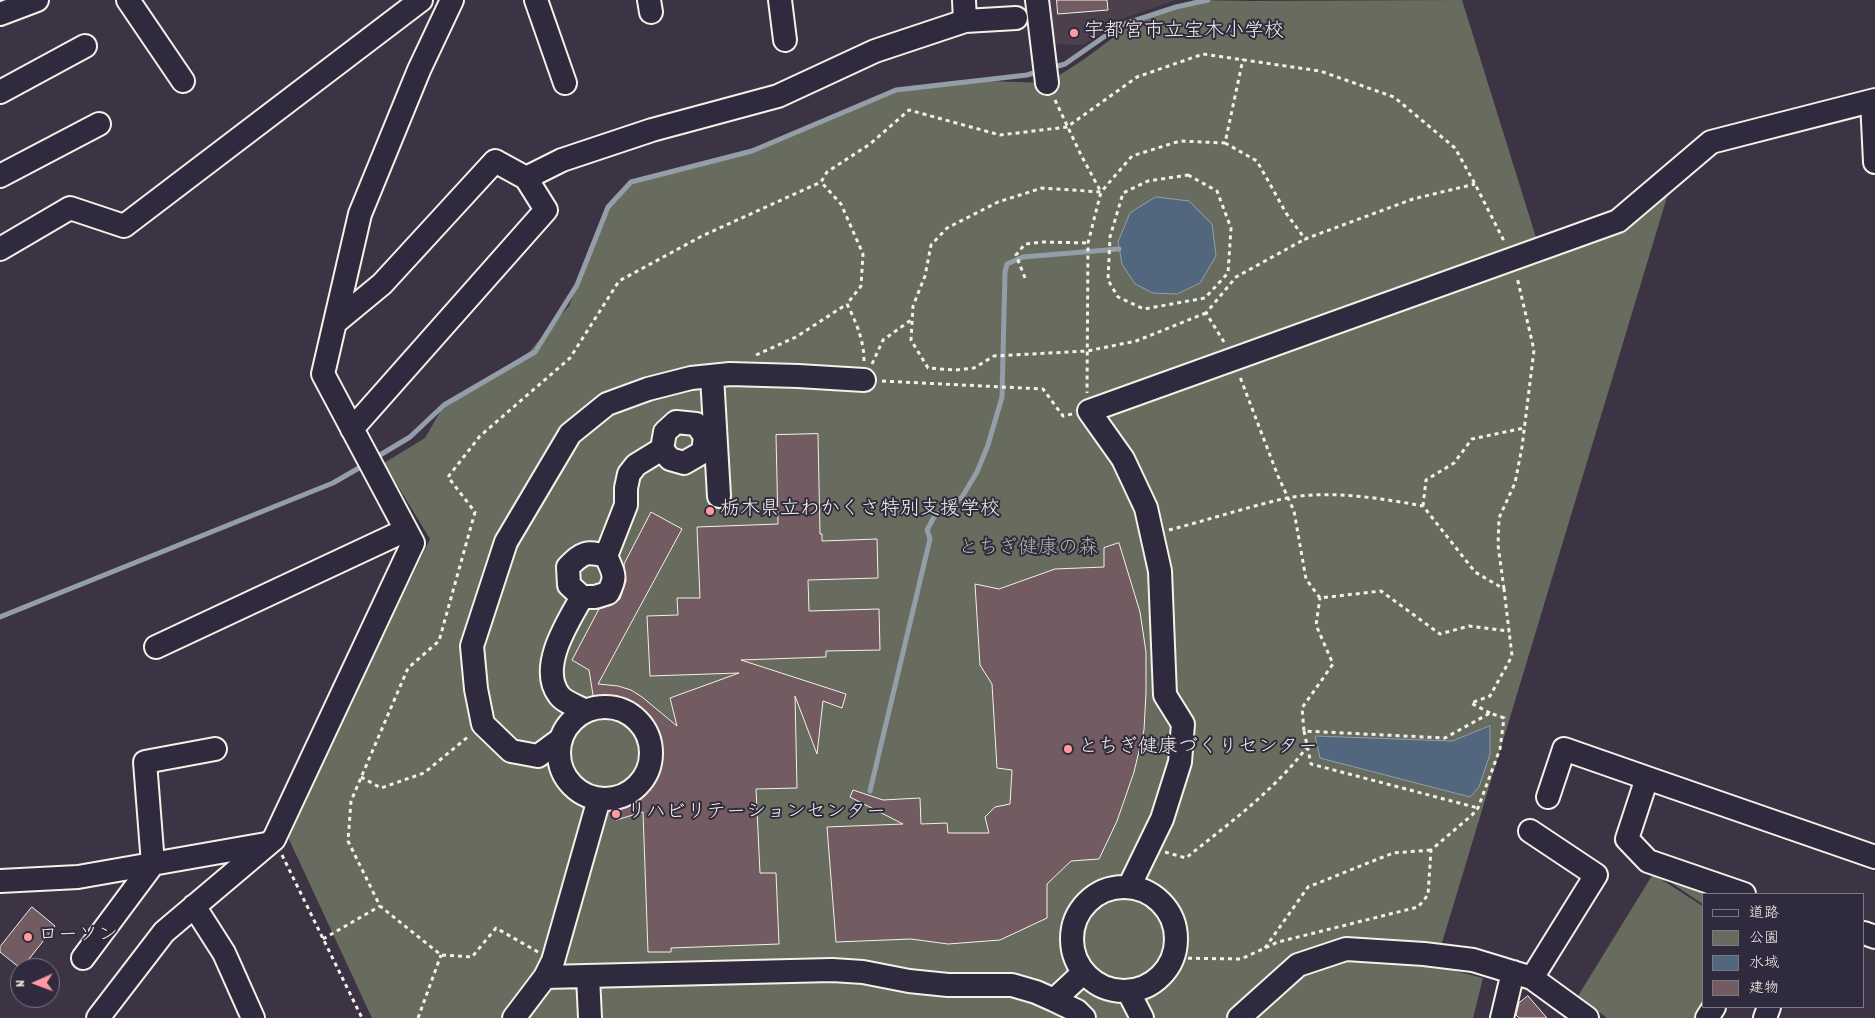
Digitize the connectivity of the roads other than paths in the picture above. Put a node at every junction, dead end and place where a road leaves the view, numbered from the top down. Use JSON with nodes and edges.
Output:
{"nodes":[{"id":1,"x":1,"y":0,"type":"edge"},
{"id":2,"x":37,"y":0,"type":"edge"},
{"id":3,"x":128,"y":0,"type":"edge"},
{"id":4,"x":421,"y":0,"type":"edge"},
{"id":5,"x":452,"y":0,"type":"edge"},
{"id":6,"x":536,"y":0,"type":"edge"},
{"id":7,"x":780,"y":0,"type":"edge"},
{"id":8,"x":1037,"y":0,"type":"edge"},
{"id":9,"x":964,"y":10,"type":"edge"},
{"id":10,"x":0,"y":13,"type":"edge"},
{"id":11,"x":1016,"y":18,"type":"dead end"},
{"id":12,"x":0,"y":22,"type":"edge"},
{"id":13,"x":785,"y":40,"type":"dead end"},
{"id":14,"x":85,"y":46,"type":"dead end"},
{"id":15,"x":183,"y":80,"type":"dead end"},
{"id":16,"x":565,"y":83,"type":"dead end"},
{"id":17,"x":1047,"y":83,"type":"road end"},
{"id":18,"x":0,"y":92,"type":"edge"},
{"id":19,"x":1873,"y":100,"type":"edge"},
{"id":20,"x":99,"y":124,"type":"dead end"},
{"id":21,"x":1875,"y":162,"type":"edge"},
{"id":22,"x":0,"y":176,"type":"edge"},
{"id":23,"x":526,"y":178,"type":"junction"},
{"id":24,"x":0,"y":249,"type":"edge"},
{"id":25,"x":336,"y":322,"type":"junction"},
{"id":26,"x":712,"y":376,"type":"junction"},
{"id":27,"x":864,"y":380,"type":"road end"},
{"id":28,"x":352,"y":429,"type":"junction"},
{"id":29,"x":662,"y":449,"type":"dead end"},
{"id":30,"x":719,"y":496,"type":"dead end"},
{"id":31,"x":406,"y":530,"type":"junction"},
{"id":32,"x":606,"y":556,"type":"junction"},
{"id":33,"x":582,"y":597,"type":"junction"},
{"id":34,"x":156,"y":647,"type":"dead end"},
{"id":35,"x":586,"y":711,"type":"junction"},
{"id":36,"x":561,"y":739,"type":"junction"},
{"id":37,"x":215,"y":750,"type":"dead end"},
{"id":38,"x":1647,"y":778,"type":"junction"},
{"id":39,"x":1548,"y":797,"type":"dead end"},
{"id":40,"x":599,"y":799,"type":"junction"},
{"id":41,"x":1530,"y":831,"type":"dead end"},
{"id":42,"x":271,"y":841,"type":"junction"},
{"id":43,"x":1875,"y":857,"type":"edge"},
{"id":44,"x":153,"y":864,"type":"junction"},
{"id":45,"x":0,"y":881,"type":"edge"},
{"id":46,"x":1129,"y":887,"type":"junction"},
{"id":47,"x":1741,"y":893,"type":"edge"},
{"id":48,"x":194,"y":906,"type":"junction"},
{"id":49,"x":83,"y":958,"type":"dead end"},
{"id":50,"x":1084,"y":972,"type":"junction"},
{"id":51,"x":1522,"y":975,"type":"junction"},
{"id":52,"x":588,"y":976,"type":"junction"},
{"id":53,"x":545,"y":978,"type":"junction"},
{"id":54,"x":1128,"y":991,"type":"junction"},
{"id":55,"x":1054,"y":1000,"type":"junction"},
{"id":56,"x":98,"y":1018,"type":"edge"},
{"id":57,"x":252,"y":1018,"type":"edge"},
{"id":58,"x":514,"y":1018,"type":"edge"},
{"id":59,"x":590,"y":1018,"type":"edge"},
{"id":60,"x":1084,"y":1018,"type":"edge"},
{"id":61,"x":1142,"y":1018,"type":"edge"},
{"id":62,"x":1239,"y":1018,"type":"edge"},
{"id":63,"x":1502,"y":1018,"type":"edge"},
{"id":64,"x":1587,"y":1018,"type":"edge"}],
"edges":[{"from":1,"to":10,"type":"street"},
{"from":2,"to":10,"type":"street"},
{"from":3,"to":15,"type":"street"},
{"from":4,"to":24,"type":"street"},
{"from":5,"to":25,"type":"street"},
{"from":6,"to":16,"type":"street"},
{"from":7,"to":13,"type":"street"},
{"from":8,"to":17,"type":"street"},
{"from":9,"to":11,"type":"street"},
{"from":9,"to":23,"type":"street"},
{"from":10,"to":12,"type":"street"},
{"from":14,"to":18,"type":"street"},
{"from":19,"to":21,"type":"street"},
{"from":19,"to":46,"type":"street"},
{"from":20,"to":22,"type":"street"},
{"from":23,"to":25,"type":"street"},
{"from":23,"to":28,"type":"street"},
{"from":25,"to":28,"type":"street"},
{"from":26,"to":27,"type":"street"},
{"from":26,"to":30,"type":"street"},
{"from":26,"to":36,"type":"street"},
{"from":28,"to":31,"type":"street"},
{"from":29,"to":32,"type":"street"},
{"from":31,"to":34,"type":"street"},
{"from":31,"to":42,"type":"street"},
{"from":32,"to":33,"type":"street"},
{"from":32,"to":33,"type":"street"},
{"from":33,"to":35,"type":"street"},
{"from":35,"to":36,"type":"street"},
{"from":35,"to":40,"type":"street"},
{"from":36,"to":40,"type":"street"},
{"from":37,"to":44,"type":"street"},
{"from":38,"to":39,"type":"street"},
{"from":38,"to":43,"type":"street"},
{"from":38,"to":47,"type":"street"},
{"from":40,"to":53,"type":"street"},
{"from":41,"to":51,"type":"street"},
{"from":42,"to":44,"type":"street"},
{"from":42,"to":48,"type":"street"},
{"from":44,"to":45,"type":"street"},
{"from":44,"to":49,"type":"street"},
{"from":46,"to":50,"type":"street"},
{"from":46,"to":54,"type":"street"},
{"from":48,"to":56,"type":"street"},
{"from":48,"to":57,"type":"street"},
{"from":50,"to":54,"type":"street"},
{"from":50,"to":55,"type":"street"},
{"from":51,"to":62,"type":"street"},
{"from":51,"to":63,"type":"street"},
{"from":51,"to":64,"type":"street"},
{"from":52,"to":53,"type":"street"},
{"from":52,"to":55,"type":"street"},
{"from":52,"to":59,"type":"street"},
{"from":53,"to":58,"type":"street"},
{"from":54,"to":61,"type":"street"},
{"from":55,"to":60,"type":"street"}]}
